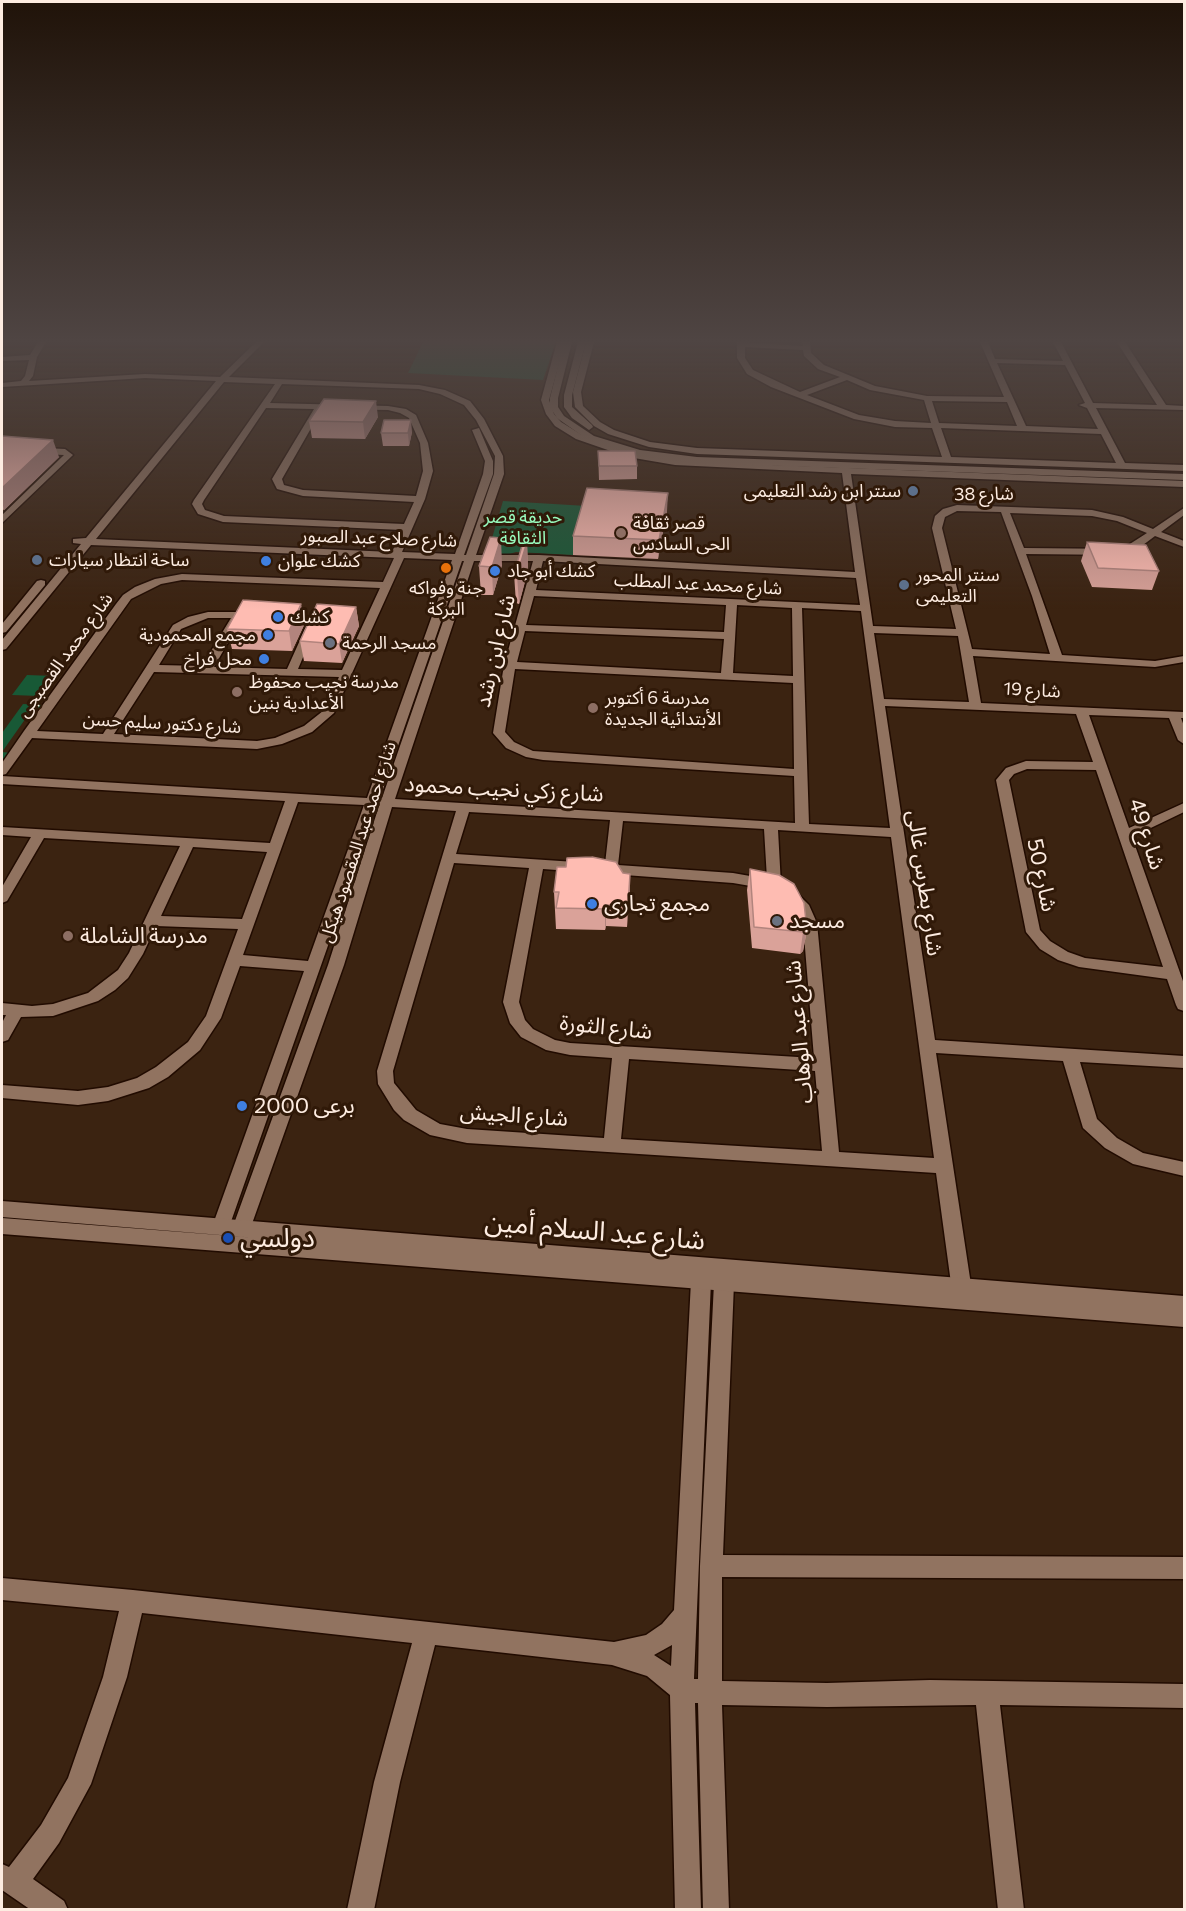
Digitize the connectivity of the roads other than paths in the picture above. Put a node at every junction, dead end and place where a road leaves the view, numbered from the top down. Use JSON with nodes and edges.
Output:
{"nodes":[{"id":1,"x":174,"y":431,"type":"edge"},
{"id":2,"x":246,"y":431,"type":"edge"},
{"id":3,"x":305,"y":431,"type":"edge"},
{"id":4,"x":418,"y":431,"type":"edge"},
{"id":5,"x":477,"y":431,"type":"edge"},
{"id":6,"x":569,"y":431,"type":"edge"},
{"id":7,"x":580,"y":431,"type":"edge"},
{"id":8,"x":598,"y":431,"type":"edge"},
{"id":9,"x":610,"y":431,"type":"edge"},
{"id":10,"x":938,"y":431,"type":"edge"},
{"id":11,"x":1096,"y":431,"type":"edge"},
{"id":12,"x":1098,"y":431,"type":"edge"},
{"id":13,"x":1106,"y":432,"type":"joint"},
{"id":14,"x":2,"y":449,"type":"edge"},
{"id":15,"x":611,"y":450,"type":"junction"},
{"id":16,"x":631,"y":451,"type":"junction"},
{"id":17,"x":796,"y":454,"type":"junction"},
{"id":18,"x":786,"y":458,"type":"junction"},
{"id":19,"x":911,"y":459,"type":"junction"},
{"id":20,"x":750,"y":462,"type":"junction"},
{"id":21,"x":927,"y":463,"type":"junction"},
{"id":22,"x":947,"y":464,"type":"junction"},
{"id":23,"x":1061,"y":464,"type":"junction"},
{"id":24,"x":1118,"y":466,"type":"junction"},
{"id":25,"x":771,"y":468,"type":"junction"},
{"id":26,"x":984,"y":468,"type":"junction"},
{"id":27,"x":1050,"y":468,"type":"junction"},
{"id":28,"x":1012,"y":469,"type":"junction"},
{"id":29,"x":846,"y":470,"type":"junction"},
{"id":30,"x":1185,"y":470,"type":"edge"},
{"id":31,"x":933,"y":473,"type":"junction"},
{"id":32,"x":1185,"y":477,"type":"edge"},
{"id":33,"x":1185,"y":484,"type":"edge"},
{"id":34,"x":420,"y":499,"type":"junction"},
{"id":35,"x":1004,"y":509,"type":"junction"},
{"id":36,"x":1185,"y":512,"type":"edge"},
{"id":37,"x":2,"y":520,"type":"edge"},
{"id":38,"x":409,"y":527,"type":"junction"},
{"id":39,"x":1156,"y":532,"type":"junction"},
{"id":40,"x":82,"y":542,"type":"junction"},
{"id":41,"x":1185,"y":544,"type":"edge"},
{"id":42,"x":1020,"y":551,"type":"junction"},
{"id":43,"x":398,"y":555,"type":"junction"},
{"id":44,"x":465,"y":558,"type":"junction"},
{"id":45,"x":539,"y":558,"type":"junction"},
{"id":46,"x":860,"y":575,"type":"junction"},
{"id":47,"x":387,"y":585,"type":"junction"},
{"id":48,"x":529,"y":593,"type":"junction"},
{"id":49,"x":732,"y":602,"type":"junction"},
{"id":50,"x":797,"y":605,"type":"junction"},
{"id":51,"x":865,"y":608,"type":"junction"},
{"id":52,"x":239,"y":614,"type":"junction"},
{"id":53,"x":263,"y":615,"type":"edge"},
{"id":54,"x":309,"y":618,"type":"edge"},
{"id":55,"x":520,"y":628,"type":"junction"},
{"id":56,"x":868,"y":629,"type":"junction"},
{"id":57,"x":2,"y":630,"type":"edge"},
{"id":58,"x":961,"y":633,"type":"junction"},
{"id":59,"x":730,"y":636,"type":"junction"},
{"id":60,"x":2,"y":647,"type":"edge"},
{"id":61,"x":967,"y":652,"type":"junction"},
{"id":62,"x":1057,"y":658,"type":"junction"},
{"id":63,"x":1185,"y":659,"type":"edge"},
{"id":64,"x":510,"y":665,"type":"junction"},
{"id":65,"x":150,"y":668,"type":"junction"},
{"id":66,"x":207,"y":668,"type":"junction"},
{"id":67,"x":291,"y":672,"type":"junction"},
{"id":68,"x":346,"y":674,"type":"junction"},
{"id":69,"x":728,"y":676,"type":"junction"},
{"id":70,"x":799,"y":680,"type":"junction"},
{"id":71,"x":878,"y":702,"type":"junction"},
{"id":72,"x":976,"y":706,"type":"junction"},
{"id":73,"x":1081,"y":710,"type":"junction"},
{"id":74,"x":1179,"y":715,"type":"edge"},
{"id":75,"x":28,"y":734,"type":"junction"},
{"id":76,"x":106,"y":738,"type":"junction"},
{"id":77,"x":1185,"y":740,"type":"edge"},
{"id":78,"x":1101,"y":766,"type":"junction"},
{"id":79,"x":2,"y":771,"type":"edge"},
{"id":80,"x":800,"y":773,"type":"junction"},
{"id":81,"x":2,"y":780,"type":"edge"},
{"id":82,"x":293,"y":798,"type":"junction"},
{"id":83,"x":372,"y":802,"type":"junction"},
{"id":84,"x":387,"y":803,"type":"junction"},
{"id":85,"x":1185,"y":807,"type":"edge"},
{"id":86,"x":463,"y":808,"type":"junction"},
{"id":87,"x":617,"y":816,"type":"junction"},
{"id":88,"x":771,"y":826,"type":"junction"},
{"id":89,"x":801,"y":828,"type":"junction"},
{"id":90,"x":2,"y":831,"type":"edge"},
{"id":91,"x":897,"y":833,"type":"junction"},
{"id":92,"x":40,"y":834,"type":"junction"},
{"id":93,"x":1126,"y":835,"type":"junction"},
{"id":94,"x":188,"y":843,"type":"junction"},
{"id":95,"x":276,"y":848,"type":"junction"},
{"id":96,"x":448,"y":858,"type":"junction"},
{"id":97,"x":537,"y":864,"type":"junction"},
{"id":98,"x":611,"y":869,"type":"junction"},
{"id":99,"x":774,"y":885,"type":"junction"},
{"id":100,"x":2,"y":897,"type":"edge"},
{"id":101,"x":152,"y":921,"type":"junction"},
{"id":102,"x":249,"y":924,"type":"junction"},
{"id":103,"x":236,"y":960,"type":"junction"},
{"id":104,"x":314,"y":968,"type":"junction"},
{"id":105,"x":1173,"y":974,"type":"junction"},
{"id":106,"x":1185,"y":1005,"type":"edge"},
{"id":107,"x":9,"y":1010,"type":"edge"},
{"id":108,"x":3,"y":1032,"type":"edge"},
{"id":109,"x":927,"y":1046,"type":"junction"},
{"id":110,"x":621,"y":1054,"type":"junction"},
{"id":111,"x":1070,"y":1055,"type":"junction"},
{"id":112,"x":1185,"y":1062,"type":"edge"},
{"id":113,"x":823,"y":1065,"type":"junction"},
{"id":114,"x":2,"y":1092,"type":"edge"},
{"id":115,"x":612,"y":1145,"type":"junction"},
{"id":116,"x":831,"y":1159,"type":"junction"},
{"id":117,"x":944,"y":1166,"type":"junction"},
{"id":118,"x":1185,"y":1169,"type":"edge"},
{"id":119,"x":2,"y":1209,"type":"edge"},
{"id":120,"x":2,"y":1226,"type":"edge"},
{"id":121,"x":218,"y":1235,"type":"junction"},
{"id":122,"x":238,"y":1237,"type":"junction"},
{"id":123,"x":712,"y":1282,"type":"junction"},
{"id":124,"x":962,"y":1294,"type":"junction"},
{"id":125,"x":1185,"y":1305,"type":"edge"},
{"id":126,"x":1185,"y":1318,"type":"edge"},
{"id":127,"x":711,"y":1566,"type":"junction"},
{"id":128,"x":1185,"y":1568,"type":"edge"},
{"id":129,"x":2,"y":1589,"type":"edge"},
{"id":130,"x":133,"y":1601,"type":"junction"},
{"id":131,"x":684,"y":1616,"type":"junction"},
{"id":132,"x":426,"y":1633,"type":"junction"},
{"id":133,"x":612,"y":1653,"type":"junction"},
{"id":134,"x":682,"y":1689,"type":"junction"},
{"id":135,"x":710,"y":1693,"type":"junction"},
{"id":136,"x":987,"y":1694,"type":"junction"},
{"id":137,"x":1185,"y":1696,"type":"edge"},
{"id":138,"x":8,"y":1880,"type":"edge"},
{"id":139,"x":55,"y":1910,"type":"edge"},
{"id":140,"x":360,"y":1910,"type":"edge"},
{"id":141,"x":688,"y":1910,"type":"edge"},
{"id":142,"x":716,"y":1910,"type":"edge"},
{"id":143,"x":1011,"y":1910,"type":"edge"}],
"edges":[{"from":1,"to":40,"type":"street"},
{"from":2,"to":38,"type":"street"},
{"from":3,"to":34,"type":"street"},
{"from":4,"to":34,"type":"street","name":"شارع دكتور سليم حسن"},
{"from":5,"to":44,"type":"street","name":"شارع احمد عبد المقصود هيكل"},
{"from":6,"to":15,"type":"street"},
{"from":7,"to":16,"type":"street"},
{"from":8,"to":18,"type":"street"},
{"from":9,"to":17,"type":"street"},
{"from":10,"to":22,"type":"street"},
{"from":11,"to":24,"type":"street"},
{"from":12,"to":13,"type":"street"},
{"from":13,"to":24,"type":"street"},
{"from":14,"to":37,"type":"street"},
{"from":15,"to":16,"type":"street"},
{"from":15,"to":25,"type":"street"},
{"from":16,"to":20,"type":"street"},
{"from":17,"to":18,"type":"street"},
{"from":17,"to":19,"type":"street"},
{"from":18,"to":21,"type":"street"},
{"from":19,"to":21,"type":"street"},
{"from":19,"to":22,"type":"street"},
{"from":20,"to":22,"type":"street"},
{"from":20,"to":25,"type":"street"},
{"from":21,"to":26,"type":"street"},
{"from":22,"to":23,"type":"street"},
{"from":22,"to":26,"type":"street"},
{"from":22,"to":31,"type":"street"},
{"from":23,"to":24,"type":"street"},
{"from":23,"to":27,"type":"street"},
{"from":24,"to":30,"type":"street"},
{"from":25,"to":29,"type":"street"},
{"from":26,"to":28,"type":"street"},
{"from":27,"to":28,"type":"street"},
{"from":27,"to":30,"type":"street"},
{"from":28,"to":32,"type":"street"},
{"from":29,"to":31,"type":"street"},
{"from":29,"to":46,"type":"street","name":"شارع بطرس غالى"},
{"from":31,"to":33,"type":"street"},
{"from":34,"to":38,"type":"street","name":"شارع دكتور سليم حسن"},
{"from":35,"to":39,"type":"street","name":"شارع 38"},
{"from":35,"to":42,"type":"street"},
{"from":35,"to":58,"type":"street","name":"شارع 38"},
{"from":36,"to":39,"type":"street"},
{"from":38,"to":43,"type":"street","name":"شارع دكتور سليم حسن"},
{"from":39,"to":41,"type":"street","name":"شارع 38"},
{"from":39,"to":42,"type":"street"},
{"from":40,"to":43,"type":"street","name":"شارع صلاح عبد الصبور"},
{"from":40,"to":57,"type":"street"},
{"from":40,"to":60,"type":"street"},
{"from":42,"to":62,"type":"street"},
{"from":43,"to":44,"type":"street","name":"شارع صلاح عبد الصبور"},
{"from":43,"to":47,"type":"street","name":"شارع دكتور سليم حسن"},
{"from":44,"to":45,"type":"street","name":"شارع صلاح عبد الصبور"},
{"from":44,"to":83,"type":"street","name":"شارع احمد عبد المقصود هيكل"},
{"from":44,"to":84,"type":"street","name":"شارع احمد عبد المقصود هيكل"},
{"from":45,"to":46,"type":"street","name":"شارع صلاح عبد الصبور"},
{"from":45,"to":48,"type":"street","name":"شارع ابن رشد"},
{"from":46,"to":51,"type":"street","name":"شارع بطرس غالى"},
{"from":47,"to":68,"type":"street","name":"شارع دكتور سليم حسن"},
{"from":47,"to":75,"type":"street","name":"شارع محمد القصبجى"},
{"from":48,"to":49,"type":"street","name":"شارع محمد عبد المطلب"},
{"from":48,"to":55,"type":"street","name":"شارع ابن رشد"},
{"from":49,"to":50,"type":"street","name":"شارع محمد عبد المطلب"},
{"from":49,"to":59,"type":"street"},
{"from":50,"to":51,"type":"street","name":"شارع محمد عبد المطلب"},
{"from":50,"to":70,"type":"street"},
{"from":51,"to":56,"type":"street","name":"شارع بطرس غالى"},
{"from":52,"to":53,"type":"street"},
{"from":52,"to":65,"type":"street"},
{"from":52,"to":66,"type":"street"},
{"from":54,"to":67,"type":"street"},
{"from":55,"to":59,"type":"street"},
{"from":55,"to":64,"type":"street","name":"شارع ابن رشد"},
{"from":56,"to":58,"type":"street"},
{"from":56,"to":71,"type":"street","name":"شارع بطرس غالى"},
{"from":58,"to":61,"type":"street","name":"شارع 38"},
{"from":59,"to":69,"type":"street"},
{"from":61,"to":62,"type":"street"},
{"from":61,"to":72,"type":"street","name":"شارع 38"},
{"from":62,"to":63,"type":"street"},
{"from":64,"to":69,"type":"street"},
{"from":64,"to":80,"type":"street","name":"شارع ابن رشد"},
{"from":65,"to":66,"type":"street"},
{"from":65,"to":76,"type":"street"},
{"from":66,"to":67,"type":"street"},
{"from":67,"to":68,"type":"street"},
{"from":68,"to":76,"type":"street","name":"شارع دكتور سليم حسن"},
{"from":69,"to":70,"type":"street"},
{"from":70,"to":80,"type":"street"},
{"from":71,"to":72,"type":"street","name":"شارع 19"},
{"from":71,"to":91,"type":"street","name":"شارع بطرس غالى"},
{"from":72,"to":73,"type":"street","name":"شارع 19"},
{"from":73,"to":74,"type":"street","name":"شارع 19"},
{"from":73,"to":78,"type":"street","name":"شارع 49"},
{"from":74,"to":77,"type":"street"},
{"from":75,"to":76,"type":"street","name":"شارع دكتور سليم حسن"},
{"from":75,"to":79,"type":"street","name":"شارع محمد القصبجى"},
{"from":78,"to":93,"type":"street","name":"شارع 49"},
{"from":78,"to":105,"type":"street","name":"شارع 50"},
{"from":80,"to":89,"type":"street"},
{"from":81,"to":82,"type":"street","name":"شارع زكي نجيب محمود"},
{"from":82,"to":83,"type":"street","name":"شارع زكي نجيب محمود"},
{"from":82,"to":95,"type":"street"},
{"from":83,"to":84,"type":"street","name":"شارع زكي نجيب محمود"},
{"from":83,"to":104,"type":"street","name":"شارع احمد عبد المقصود هيكل"},
{"from":84,"to":86,"type":"street","name":"شارع زكي نجيب محمود"},
{"from":84,"to":122,"type":"street","name":"شارع احمد عبد المقصود هيكل"},
{"from":85,"to":93,"type":"street"},
{"from":86,"to":87,"type":"street","name":"شارع زكي نجيب محمود"},
{"from":86,"to":96,"type":"street","name":"شارع الجيش"},
{"from":87,"to":88,"type":"street","name":"شارع زكي نجيب محمود"},
{"from":87,"to":98,"type":"street"},
{"from":88,"to":89,"type":"street","name":"شارع زكي نجيب محمود"},
{"from":88,"to":99,"type":"street"},
{"from":89,"to":91,"type":"street","name":"شارع زكي نجيب محمود"},
{"from":90,"to":92,"type":"street"},
{"from":91,"to":109,"type":"street","name":"شارع بطرس غالى"},
{"from":92,"to":94,"type":"street"},
{"from":92,"to":100,"type":"street"},
{"from":93,"to":105,"type":"street","name":"شارع 49"},
{"from":94,"to":95,"type":"street"},
{"from":94,"to":101,"type":"street"},
{"from":95,"to":102,"type":"street"},
{"from":96,"to":97,"type":"street","name":"شارع عبد الوهاب"},
{"from":96,"to":115,"type":"street","name":"شارع الجيش"},
{"from":97,"to":98,"type":"street","name":"شارع عبد الوهاب"},
{"from":97,"to":110,"type":"street","name":"شارع الثورة"},
{"from":98,"to":99,"type":"street","name":"شارع عبد الوهاب"},
{"from":99,"to":113,"type":"street","name":"شارع عبد الوهاب"},
{"from":101,"to":102,"type":"street"},
{"from":101,"to":107,"type":"street"},
{"from":102,"to":103,"type":"street"},
{"from":103,"to":104,"type":"street"},
{"from":103,"to":114,"type":"street"},
{"from":104,"to":121,"type":"street","name":"شارع احمد عبد المقصود هيكل"},
{"from":105,"to":106,"type":"street","name":"شارع 49"},
{"from":107,"to":108,"type":"street"},
{"from":109,"to":111,"type":"street"},
{"from":109,"to":117,"type":"street","name":"شارع بطرس غالى"},
{"from":110,"to":113,"type":"street","name":"شارع الثورة"},
{"from":110,"to":115,"type":"street"},
{"from":111,"to":112,"type":"street"},
{"from":111,"to":118,"type":"street"},
{"from":113,"to":116,"type":"street","name":"شارع عبد الوهاب"},
{"from":115,"to":116,"type":"street","name":"شارع الجيش"},
{"from":116,"to":117,"type":"street","name":"شارع الجيش"},
{"from":117,"to":124,"type":"street","name":"شارع بطرس غالى"},
{"from":119,"to":121,"type":"street","name":"شارع عبد السلام أمين"},
{"from":120,"to":121,"type":"street","name":"شارع عبد السلام أمين"},
{"from":121,"to":122,"type":"street","name":"شارع عبد السلام أمين"},
{"from":122,"to":123,"type":"street","name":"شارع عبد السلام أمين"},
{"from":122,"to":124,"type":"street","name":"شارع عبد السلام أمين"},
{"from":123,"to":124,"type":"street","name":"شارع عبد السلام أمين"},
{"from":123,"to":127,"type":"street"},
{"from":123,"to":131,"type":"street"},
{"from":124,"to":125,"type":"street","name":"شارع عبد السلام أمين"},
{"from":124,"to":126,"type":"street","name":"شارع عبد السلام أمين"},
{"from":127,"to":128,"type":"street"},
{"from":127,"to":135,"type":"street"},
{"from":129,"to":130,"type":"street"},
{"from":130,"to":132,"type":"street"},
{"from":130,"to":138,"type":"street"},
{"from":131,"to":133,"type":"street"},
{"from":131,"to":134,"type":"street"},
{"from":132,"to":133,"type":"street"},
{"from":132,"to":140,"type":"street"},
{"from":133,"to":134,"type":"street"},
{"from":134,"to":135,"type":"street"},
{"from":134,"to":141,"type":"street"},
{"from":135,"to":136,"type":"street"},
{"from":135,"to":142,"type":"street"},
{"from":136,"to":137,"type":"street"},
{"from":136,"to":143,"type":"street"},
{"from":138,"to":139,"type":"street"}]}
